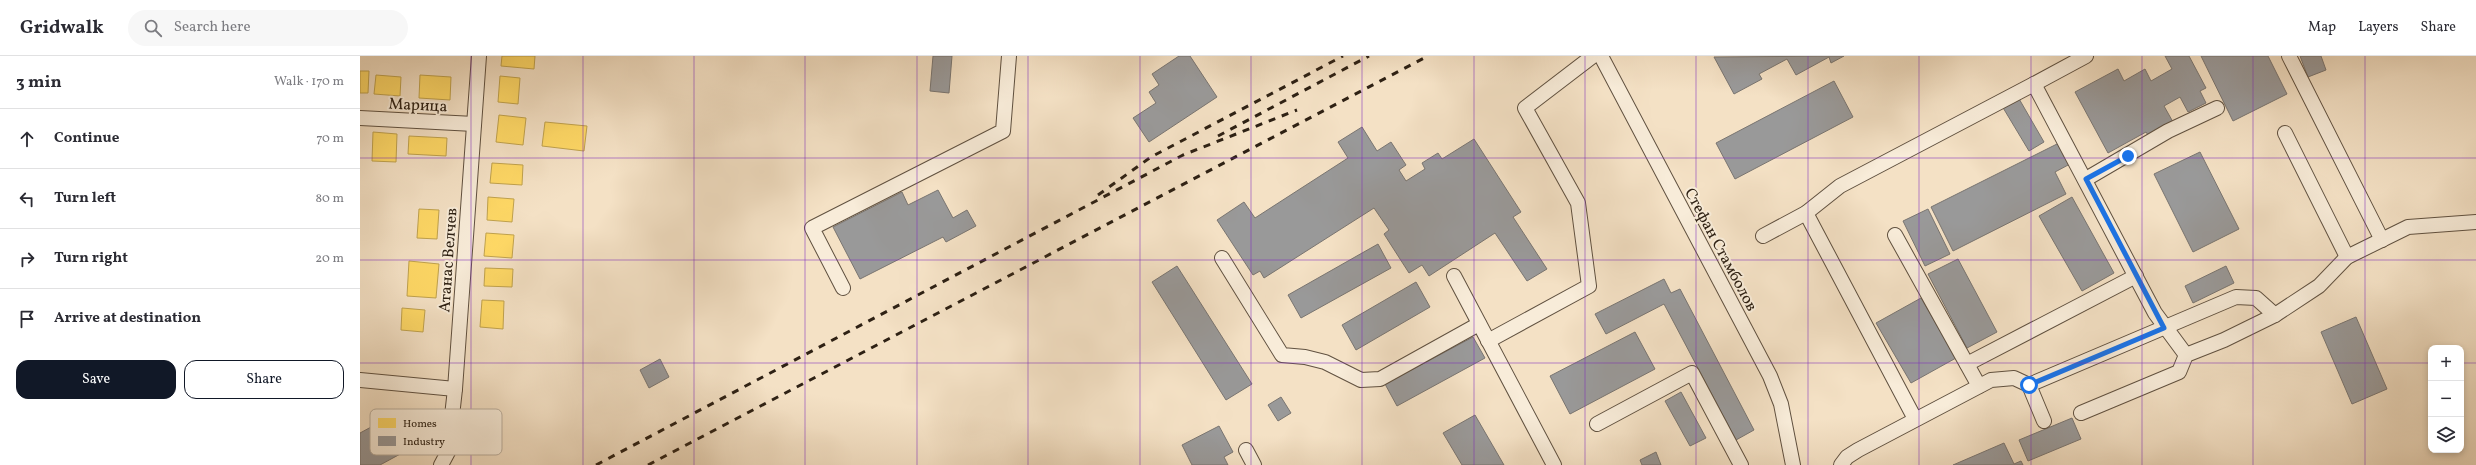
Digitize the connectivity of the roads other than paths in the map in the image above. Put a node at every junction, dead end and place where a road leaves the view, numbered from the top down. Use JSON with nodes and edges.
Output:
{"nodes":[{"id":1,"x":479,"y":56,"type":"edge"},
{"id":2,"x":1009,"y":56,"type":"edge"},
{"id":3,"x":1593,"y":56,"type":"edge"},
{"id":4,"x":1601,"y":56,"type":"edge"},
{"id":5,"x":2086,"y":56,"type":"edge"},
{"id":6,"x":2289,"y":56,"type":"edge"},
{"id":7,"x":2034,"y":84,"type":"junction"},
{"id":8,"x":2217,"y":108,"type":"dead end"},
{"id":9,"x":360,"y":118,"type":"edge"},
{"id":10,"x":474,"y":124,"type":"junction"},
{"id":11,"x":2285,"y":134,"type":"dead end"},
{"id":12,"x":2086,"y":179,"type":"junction"},
{"id":13,"x":1806,"y":213,"type":"junction"},
{"id":14,"x":2476,"y":222,"type":"edge"},
{"id":15,"x":1895,"y":235,"type":"dead end"},
{"id":16,"x":1763,"y":236,"type":"dead end"},
{"id":17,"x":2382,"y":240,"type":"junction"},
{"id":18,"x":2347,"y":257,"type":"junction"},
{"id":19,"x":1222,"y":258,"type":"dead end"},
{"id":20,"x":1454,"y":276,"type":"dead end"},
{"id":21,"x":2136,"y":276,"type":"junction"},
{"id":22,"x":843,"y":288,"type":"dead end"},
{"id":23,"x":2275,"y":315,"type":"junction"},
{"id":24,"x":1479,"y":324,"type":"junction"},
{"id":25,"x":2164,"y":328,"type":"junction"},
{"id":26,"x":1488,"y":341,"type":"junction"},
{"id":27,"x":2186,"y":355,"type":"junction"},
{"id":28,"x":1967,"y":364,"type":"junction"},
{"id":29,"x":360,"y":380,"type":"edge"},
{"id":30,"x":2029,"y":385,"type":"junction"},
{"id":31,"x":1979,"y":386,"type":"junction"},
{"id":32,"x":455,"y":389,"type":"junction"},
{"id":33,"x":453,"y":409,"type":"edge"},
{"id":34,"x":2081,"y":413,"type":"dead end"},
{"id":35,"x":1915,"y":419,"type":"junction"},
{"id":36,"x":2044,"y":421,"type":"dead end"},
{"id":37,"x":1597,"y":424,"type":"dead end"},
{"id":38,"x":1246,"y":450,"type":"dead end"},
{"id":39,"x":446,"y":455,"type":"edge"},
{"id":40,"x":441,"y":465,"type":"edge"},
{"id":41,"x":1254,"y":465,"type":"edge"},
{"id":42,"x":1554,"y":465,"type":"edge"},
{"id":43,"x":1741,"y":465,"type":"edge"},
{"id":44,"x":1793,"y":465,"type":"edge"},
{"id":45,"x":1841,"y":465,"type":"edge"}],
"edges":[{"from":1,"to":10,"type":"street","name":"Атанас Велчев"},
{"from":2,"to":22,"type":"street"},
{"from":3,"to":26,"type":"street"},
{"from":4,"to":44,"type":"street","name":"Стефан Стамболов"},
{"from":5,"to":7,"type":"street"},
{"from":6,"to":17,"type":"street"},
{"from":7,"to":12,"type":"street"},
{"from":7,"to":13,"type":"street"},
{"from":8,"to":12,"type":"street"},
{"from":9,"to":10,"type":"street","name":"Марица"},
{"from":10,"to":32,"type":"street","name":"Атанас Велчев"},
{"from":11,"to":18,"type":"street"},
{"from":12,"to":21,"type":"street"},
{"from":13,"to":16,"type":"street"},
{"from":13,"to":35,"type":"street"},
{"from":14,"to":17,"type":"street"},
{"from":15,"to":28,"type":"street"},
{"from":17,"to":18,"type":"street"},
{"from":18,"to":23,"type":"street"},
{"from":19,"to":24,"type":"street"},
{"from":20,"to":24,"type":"street"},
{"from":21,"to":25,"type":"street"},
{"from":21,"to":28,"type":"street"},
{"from":23,"to":25,"type":"street"},
{"from":23,"to":27,"type":"street"},
{"from":24,"to":26,"type":"street"},
{"from":25,"to":27,"type":"street"},
{"from":25,"to":30,"type":"street"},
{"from":26,"to":42,"type":"street"},
{"from":27,"to":34,"type":"street"},
{"from":28,"to":31,"type":"street"},
{"from":29,"to":32,"type":"street"},
{"from":30,"to":31,"type":"street"},
{"from":30,"to":36,"type":"street"},
{"from":31,"to":35,"type":"street"},
{"from":32,"to":33,"type":"street","name":"Атанас Велчев"},
{"from":35,"to":45,"type":"street"},
{"from":37,"to":43,"type":"street"},
{"from":38,"to":41,"type":"street"},
{"from":39,"to":40,"type":"street","name":"Атанас Велчев"}]}
